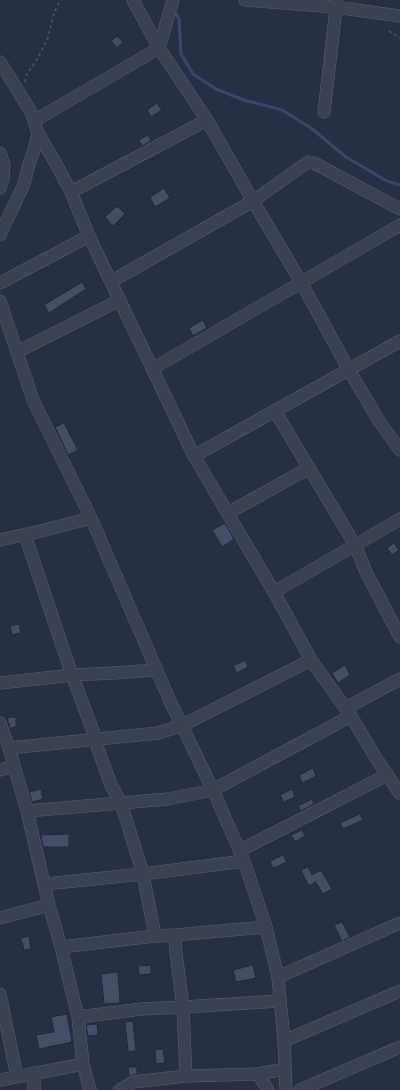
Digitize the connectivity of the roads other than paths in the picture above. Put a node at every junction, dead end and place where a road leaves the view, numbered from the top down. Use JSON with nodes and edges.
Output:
{"nodes":[{"id":1,"x":133,"y":0,"type":"edge"},
{"id":2,"x":173,"y":0,"type":"edge"},
{"id":3,"x":245,"y":0,"type":"edge"},
{"id":4,"x":336,"y":4,"type":"edge"},
{"id":5,"x":400,"y":16,"type":"edge"},
{"id":6,"x":159,"y":48,"type":"junction"},
{"id":7,"x":0,"y":62,"type":"edge"},
{"id":8,"x":324,"y":112,"type":"dead end"},
{"id":9,"x":207,"y":120,"type":"junction"},
{"id":10,"x":36,"y":127,"type":"junction"},
{"id":11,"x":0,"y":153,"type":"edge"},
{"id":12,"x":0,"y":188,"type":"edge"},
{"id":13,"x":71,"y":192,"type":"junction"},
{"id":14,"x":253,"y":201,"type":"junction"},
{"id":15,"x":400,"y":209,"type":"edge"},
{"id":16,"x":400,"y":225,"type":"edge"},
{"id":17,"x":0,"y":235,"type":"edge"},
{"id":18,"x":89,"y":236,"type":"junction"},
{"id":19,"x":112,"y":281,"type":"junction"},
{"id":20,"x":0,"y":282,"type":"edge"},
{"id":21,"x":302,"y":282,"type":"junction"},
{"id":22,"x":120,"y":300,"type":"junction"},
{"id":23,"x":0,"y":301,"type":"edge"},
{"id":24,"x":400,"y":341,"type":"edge"},
{"id":25,"x":17,"y":352,"type":"junction"},
{"id":26,"x":152,"y":369,"type":"junction"},
{"id":27,"x":349,"y":370,"type":"junction"},
{"id":28,"x":275,"y":411,"type":"junction"},
{"id":29,"x":400,"y":450,"type":"edge"},
{"id":30,"x":194,"y":456,"type":"junction"},
{"id":31,"x":309,"y":468,"type":"junction"},
{"id":32,"x":228,"y":513,"type":"junction"},
{"id":33,"x":91,"y":518,"type":"junction"},
{"id":34,"x":400,"y":519,"type":"edge"},
{"id":35,"x":25,"y":535,"type":"junction"},
{"id":36,"x":0,"y":540,"type":"edge"},
{"id":37,"x":355,"y":545,"type":"junction"},
{"id":38,"x":274,"y":592,"type":"junction"},
{"id":39,"x":400,"y":637,"type":"edge"},
{"id":40,"x":311,"y":660,"type":"junction"},
{"id":41,"x":156,"y":670,"type":"junction"},
{"id":42,"x":72,"y":674,"type":"junction"},
{"id":43,"x":400,"y":679,"type":"edge"},
{"id":44,"x":0,"y":683,"type":"edge"},
{"id":45,"x":349,"y":712,"type":"junction"},
{"id":46,"x":0,"y":723,"type":"edge"},
{"id":47,"x":181,"y":726,"type":"junction"},
{"id":48,"x":96,"y":739,"type":"junction"},
{"id":49,"x":9,"y":748,"type":"junction"},
{"id":50,"x":14,"y":766,"type":"junction"},
{"id":51,"x":0,"y":770,"type":"edge"},
{"id":52,"x":387,"y":775,"type":"junction"},
{"id":53,"x":213,"y":790,"type":"junction"},
{"id":54,"x":400,"y":794,"type":"edge"},
{"id":55,"x":120,"y":803,"type":"junction"},
{"id":56,"x":27,"y":811,"type":"junction"},
{"id":57,"x":241,"y":856,"type":"junction"},
{"id":58,"x":143,"y":874,"type":"junction"},
{"id":59,"x":45,"y":884,"type":"junction"},
{"id":60,"x":49,"y":905,"type":"junction"},
{"id":61,"x":0,"y":918,"type":"edge"},
{"id":62,"x":400,"y":923,"type":"edge"},
{"id":63,"x":266,"y":927,"type":"junction"},
{"id":64,"x":175,"y":935,"type":"junction"},
{"id":65,"x":155,"y":936,"type":"junction"},
{"id":66,"x":61,"y":947,"type":"junction"},
{"id":67,"x":278,"y":977,"type":"junction"},
{"id":68,"x":400,"y":991,"type":"edge"},
{"id":69,"x":0,"y":994,"type":"edge"},
{"id":70,"x":280,"y":1001,"type":"junction"},
{"id":71,"x":183,"y":1007,"type":"junction"},
{"id":72,"x":78,"y":1017,"type":"junction"},
{"id":73,"x":284,"y":1042,"type":"junction"},
{"id":74,"x":400,"y":1047,"type":"edge"},
{"id":75,"x":83,"y":1064,"type":"junction"},
{"id":76,"x":285,"y":1069,"type":"junction"},
{"id":77,"x":34,"y":1073,"type":"junction"},
{"id":78,"x":258,"y":1074,"type":"junction"},
{"id":79,"x":186,"y":1076,"type":"junction"},
{"id":80,"x":17,"y":1077,"type":"junction"},
{"id":81,"x":0,"y":1080,"type":"edge"},
{"id":82,"x":34,"y":1090,"type":"edge"},
{"id":83,"x":90,"y":1090,"type":"edge"},
{"id":84,"x":120,"y":1090,"type":"edge"},
{"id":85,"x":268,"y":1090,"type":"edge"},
{"id":86,"x":286,"y":1090,"type":"edge"},
{"id":87,"x":300,"y":1090,"type":"edge"}],
"edges":[{"from":1,"to":6,"type":"street"},
{"from":2,"to":6,"type":"street"},
{"from":3,"to":4,"type":"street"},
{"from":4,"to":5,"type":"street"},
{"from":4,"to":8,"type":"street"},
{"from":6,"to":9,"type":"street"},
{"from":6,"to":10,"type":"street"},
{"from":7,"to":10,"type":"street"},
{"from":9,"to":13,"type":"street"},
{"from":9,"to":14,"type":"street"},
{"from":10,"to":13,"type":"street"},
{"from":10,"to":17,"type":"street"},
{"from":11,"to":12,"type":"street"},
{"from":13,"to":18,"type":"street"},
{"from":14,"to":15,"type":"street"},
{"from":14,"to":19,"type":"street"},
{"from":14,"to":21,"type":"street"},
{"from":16,"to":21,"type":"street"},
{"from":18,"to":19,"type":"street"},
{"from":18,"to":20,"type":"street"},
{"from":19,"to":22,"type":"street"},
{"from":21,"to":26,"type":"street"},
{"from":21,"to":27,"type":"street"},
{"from":22,"to":25,"type":"street"},
{"from":22,"to":26,"type":"street"},
{"from":23,"to":25,"type":"street"},
{"from":24,"to":27,"type":"street"},
{"from":25,"to":33,"type":"street"},
{"from":26,"to":30,"type":"street"},
{"from":27,"to":28,"type":"street"},
{"from":27,"to":29,"type":"street"},
{"from":28,"to":30,"type":"street"},
{"from":28,"to":31,"type":"street"},
{"from":30,"to":32,"type":"street"},
{"from":31,"to":32,"type":"street"},
{"from":31,"to":37,"type":"street"},
{"from":32,"to":38,"type":"street"},
{"from":33,"to":35,"type":"street"},
{"from":33,"to":41,"type":"street"},
{"from":34,"to":37,"type":"street"},
{"from":35,"to":36,"type":"street"},
{"from":35,"to":42,"type":"street"},
{"from":37,"to":38,"type":"street"},
{"from":37,"to":39,"type":"street"},
{"from":38,"to":40,"type":"street"},
{"from":40,"to":45,"type":"street"},
{"from":40,"to":47,"type":"street"},
{"from":41,"to":42,"type":"street"},
{"from":41,"to":47,"type":"street"},
{"from":42,"to":44,"type":"street"},
{"from":42,"to":48,"type":"street"},
{"from":43,"to":45,"type":"street"},
{"from":45,"to":52,"type":"street"},
{"from":45,"to":53,"type":"street"},
{"from":46,"to":49,"type":"street"},
{"from":47,"to":48,"type":"street"},
{"from":47,"to":53,"type":"street"},
{"from":48,"to":49,"type":"street"},
{"from":48,"to":55,"type":"street"},
{"from":49,"to":50,"type":"street"},
{"from":50,"to":51,"type":"street"},
{"from":50,"to":56,"type":"street"},
{"from":52,"to":54,"type":"street"},
{"from":52,"to":57,"type":"street"},
{"from":53,"to":55,"type":"street"},
{"from":53,"to":57,"type":"street"},
{"from":55,"to":56,"type":"street"},
{"from":55,"to":58,"type":"street"},
{"from":56,"to":59,"type":"street"},
{"from":57,"to":58,"type":"street"},
{"from":57,"to":63,"type":"street"},
{"from":58,"to":59,"type":"street"},
{"from":58,"to":65,"type":"street"},
{"from":59,"to":60,"type":"street"},
{"from":60,"to":61,"type":"street"},
{"from":60,"to":66,"type":"street"},
{"from":62,"to":67,"type":"street"},
{"from":63,"to":64,"type":"street"},
{"from":63,"to":67,"type":"street"},
{"from":64,"to":65,"type":"street"},
{"from":64,"to":71,"type":"street"},
{"from":65,"to":66,"type":"street"},
{"from":66,"to":72,"type":"street"},
{"from":67,"to":70,"type":"street"},
{"from":68,"to":73,"type":"street"},
{"from":69,"to":80,"type":"street"},
{"from":70,"to":71,"type":"street"},
{"from":70,"to":73,"type":"street"},
{"from":71,"to":72,"type":"street"},
{"from":71,"to":79,"type":"street"},
{"from":72,"to":75,"type":"street"},
{"from":73,"to":76,"type":"street"},
{"from":74,"to":87,"type":"street"},
{"from":75,"to":77,"type":"street"},
{"from":75,"to":83,"type":"street"},
{"from":76,"to":78,"type":"street"},
{"from":76,"to":86,"type":"street"},
{"from":77,"to":80,"type":"street"},
{"from":77,"to":82,"type":"street"},
{"from":78,"to":79,"type":"street"},
{"from":78,"to":85,"type":"street"},
{"from":79,"to":84,"type":"street"},
{"from":80,"to":81,"type":"street"}]}
